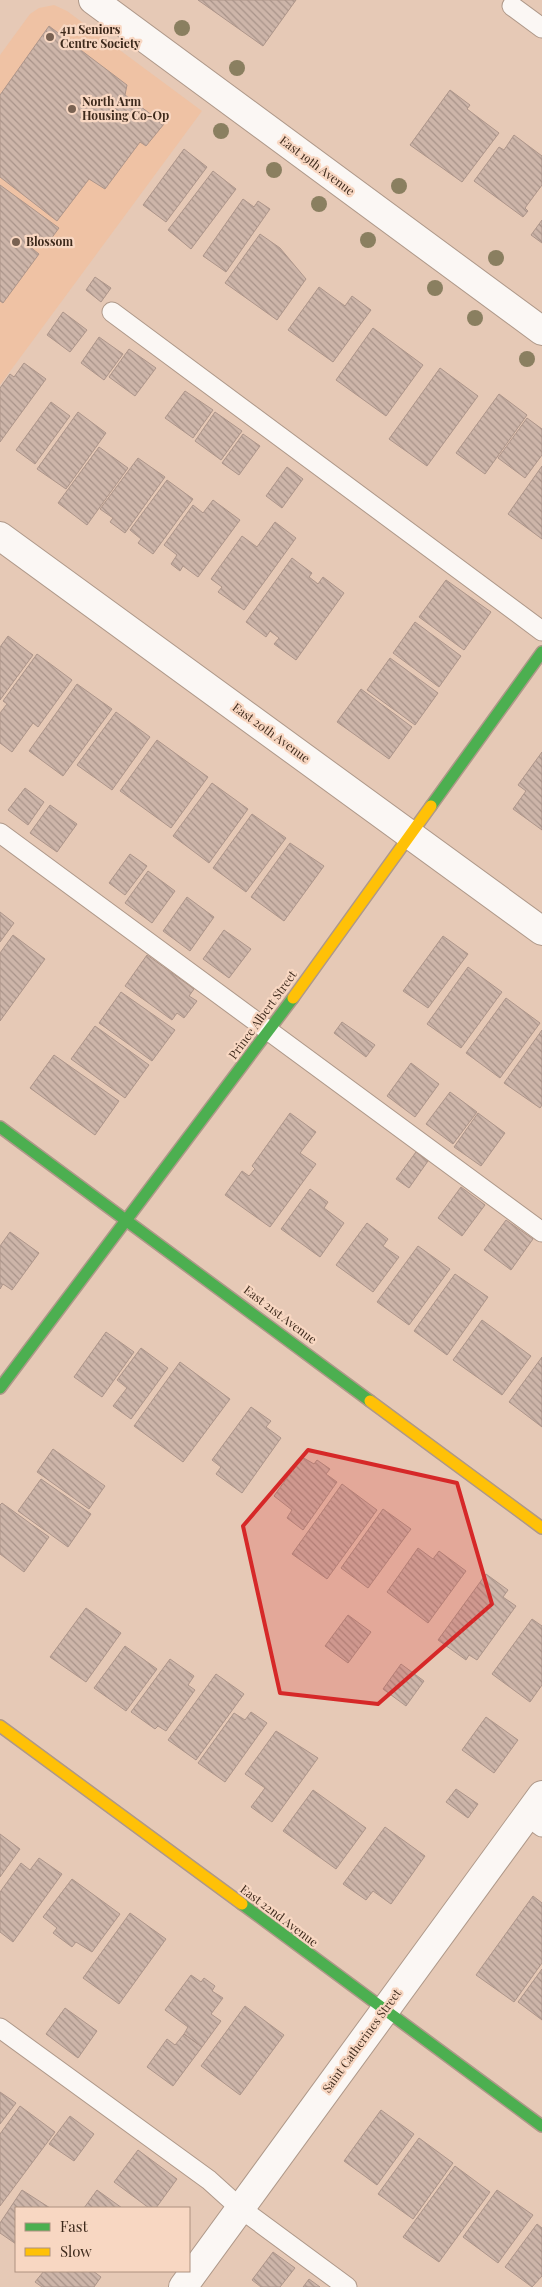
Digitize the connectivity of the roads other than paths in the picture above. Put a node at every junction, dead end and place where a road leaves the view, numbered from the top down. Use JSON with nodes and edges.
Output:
{"nodes":[{"id":1,"x":93,"y":0,"type":"edge"},
{"id":2,"x":512,"y":6,"type":"dead end"},
{"id":3,"x":542,"y":28,"type":"edge"},
{"id":4,"x":112,"y":312,"type":"dead end"},
{"id":5,"x":542,"y":331,"type":"edge"},
{"id":6,"x":0,"y":536,"type":"edge"},
{"id":7,"x":542,"y":631,"type":"edge"},
{"id":8,"x":542,"y":652,"type":"edge"},
{"id":9,"x":0,"y":833,"type":"edge"},
{"id":10,"x":410,"y":834,"type":"junction"},
{"id":11,"x":542,"y":931,"type":"edge"},
{"id":12,"x":269,"y":1031,"type":"junction"},
{"id":13,"x":0,"y":1127,"type":"edge"},
{"id":14,"x":127,"y":1219,"type":"junction"},
{"id":15,"x":542,"y":1232,"type":"edge"},
{"id":16,"x":0,"y":1388,"type":"edge"},
{"id":17,"x":542,"y":1528,"type":"edge"},
{"id":18,"x":0,"y":1726,"type":"edge"},
{"id":19,"x":537,"y":1813,"type":"edge"},
{"id":20,"x":383,"y":2011,"type":"junction"},
{"id":21,"x":0,"y":2028,"type":"edge"},
{"id":22,"x":542,"y":2126,"type":"edge"},
{"id":23,"x":240,"y":2208,"type":"junction"},
{"id":24,"x":183,"y":2287,"type":"edge"},
{"id":25,"x":347,"y":2287,"type":"edge"}],
"edges":[{"from":1,"to":5,"type":"street","name":"East 19th Avenue"},
{"from":2,"to":3,"type":"lane"},
{"from":4,"to":7,"type":"lane"},
{"from":6,"to":10,"type":"street","name":"East 20th Avenue"},
{"from":8,"to":10,"type":"street","name":"Prince Albert Street"},
{"from":9,"to":12,"type":"lane"},
{"from":10,"to":11,"type":"street","name":"East 20th Avenue"},
{"from":10,"to":12,"type":"street","name":"Prince Albert Street"},
{"from":12,"to":14,"type":"street","name":"Prince Albert Street"},
{"from":12,"to":15,"type":"lane"},
{"from":13,"to":14,"type":"street","name":"East 21st Avenue"},
{"from":14,"to":16,"type":"street","name":"Prince Albert Street"},
{"from":14,"to":17,"type":"street","name":"East 21st Avenue"},
{"from":18,"to":20,"type":"street","name":"East 22nd Avenue"},
{"from":19,"to":20,"type":"street","name":"Saint Catherines Street"},
{"from":20,"to":22,"type":"street","name":"East 22nd Avenue"},
{"from":20,"to":23,"type":"street","name":"Saint Catherines Street"},
{"from":21,"to":23,"type":"lane"},
{"from":23,"to":24,"type":"street","name":"Saint Catherines Street"},
{"from":23,"to":25,"type":"lane"}]}
